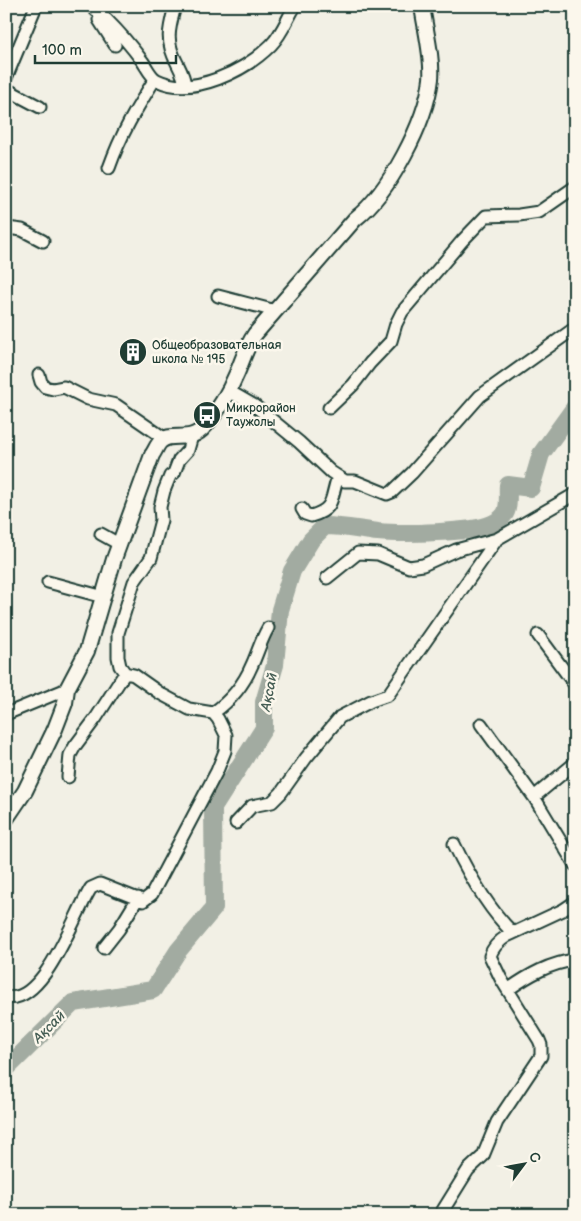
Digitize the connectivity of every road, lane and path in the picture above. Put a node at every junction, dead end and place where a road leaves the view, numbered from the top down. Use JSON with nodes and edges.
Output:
{"nodes":[{"id":1,"x":36,"y":6,"type":"edge"},
{"id":2,"x":175,"y":6,"type":"edge"},
{"id":3,"x":296,"y":6,"type":"edge"},
{"id":4,"x":422,"y":6,"type":"edge"},
{"id":5,"x":93,"y":8,"type":"edge"},
{"id":6,"x":115,"y":45,"type":"dead end"},
{"id":7,"x":11,"y":56,"type":"edge"},
{"id":8,"x":6,"y":78,"type":"edge"},
{"id":9,"x":155,"y":79,"type":"junction"},
{"id":10,"x":184,"y":85,"type":"junction"},
{"id":11,"x":6,"y":89,"type":"edge"},
{"id":12,"x":40,"y":108,"type":"dead end"},
{"id":13,"x":109,"y":168,"type":"dead end"},
{"id":14,"x":575,"y":187,"type":"edge"},
{"id":15,"x":8,"y":230,"type":"edge"},
{"id":16,"x":44,"y":241,"type":"dead end"},
{"id":17,"x":218,"y":296,"type":"dead end"},
{"id":18,"x":276,"y":311,"type":"junction"},
{"id":19,"x":575,"y":328,"type":"edge"},
{"id":20,"x":39,"y":375,"type":"dead end"},
{"id":21,"x":229,"y":391,"type":"junction"},
{"id":22,"x":329,"y":408,"type":"dead end"},
{"id":23,"x":192,"y":436,"type":"junction"},
{"id":24,"x":164,"y":438,"type":"junction"},
{"id":25,"x":338,"y":477,"type":"junction"},
{"id":26,"x":575,"y":494,"type":"edge"},
{"id":27,"x":302,"y":509,"type":"dead end"},
{"id":28,"x":101,"y":534,"type":"dead end"},
{"id":29,"x":497,"y":539,"type":"junction"},
{"id":30,"x":120,"y":544,"type":"junction"},
{"id":31,"x":327,"y":578,"type":"dead end"},
{"id":32,"x":48,"y":582,"type":"dead end"},
{"id":33,"x":104,"y":597,"type":"junction"},
{"id":34,"x":268,"y":628,"type":"dead end"},
{"id":35,"x":538,"y":635,"type":"dead end"},
{"id":36,"x":125,"y":673,"type":"junction"},
{"id":37,"x":575,"y":685,"type":"edge"},
{"id":38,"x":67,"y":689,"type":"junction"},
{"id":39,"x":213,"y":713,"type":"junction"},
{"id":40,"x":6,"y":714,"type":"edge"},
{"id":41,"x":481,"y":724,"type":"dead end"},
{"id":42,"x":575,"y":763,"type":"edge"},
{"id":43,"x":68,"y":777,"type":"dead end"},
{"id":44,"x":534,"y":797,"type":"junction"},
{"id":45,"x":6,"y":819,"type":"edge"},
{"id":46,"x":236,"y":823,"type":"dead end"},
{"id":47,"x":454,"y":844,"type":"dead end"},
{"id":48,"x":574,"y":860,"type":"edge"},
{"id":49,"x":138,"y":898,"type":"junction"},
{"id":50,"x":575,"y":902,"type":"edge"},
{"id":51,"x":514,"y":933,"type":"junction"},
{"id":52,"x":104,"y":948,"type":"dead end"},
{"id":53,"x":575,"y":960,"type":"edge"},
{"id":54,"x":509,"y":989,"type":"junction"},
{"id":55,"x":6,"y":996,"type":"edge"},
{"id":56,"x":440,"y":1215,"type":"edge"}],
"edges":[{"from":1,"to":7,"type":"street"},
{"from":2,"to":10,"type":"street"},
{"from":3,"to":10,"type":"street"},
{"from":4,"to":18,"type":"street"},
{"from":5,"to":6,"type":"street"},
{"from":5,"to":9,"type":"street"},
{"from":7,"to":8,"type":"street"},
{"from":9,"to":10,"type":"street"},
{"from":9,"to":13,"type":"street"},
{"from":11,"to":12,"type":"street"},
{"from":14,"to":22,"type":"street"},
{"from":15,"to":16,"type":"street"},
{"from":17,"to":18,"type":"street"},
{"from":18,"to":21,"type":"street"},
{"from":19,"to":25,"type":"street"},
{"from":20,"to":24,"type":"street"},
{"from":21,"to":23,"type":"street"},
{"from":21,"to":25,"type":"street"},
{"from":23,"to":24,"type":"street"},
{"from":23,"to":36,"type":"street"},
{"from":24,"to":30,"type":"street"},
{"from":25,"to":27,"type":"street"},
{"from":26,"to":29,"type":"street"},
{"from":28,"to":30,"type":"street"},
{"from":29,"to":31,"type":"street"},
{"from":29,"to":46,"type":"street"},
{"from":30,"to":33,"type":"street"},
{"from":32,"to":33,"type":"street"},
{"from":33,"to":38,"type":"street"},
{"from":34,"to":39,"type":"street"},
{"from":35,"to":37,"type":"street"},
{"from":36,"to":39,"type":"street"},
{"from":36,"to":43,"type":"street"},
{"from":38,"to":40,"type":"street"},
{"from":38,"to":45,"type":"street"},
{"from":39,"to":49,"type":"street"},
{"from":41,"to":44,"type":"street"},
{"from":42,"to":44,"type":"street"},
{"from":44,"to":48,"type":"street"},
{"from":47,"to":51,"type":"street"},
{"from":49,"to":52,"type":"street"},
{"from":49,"to":55,"type":"street"},
{"from":50,"to":51,"type":"street"},
{"from":51,"to":54,"type":"street"},
{"from":53,"to":54,"type":"street"},
{"from":54,"to":56,"type":"street"}]}
